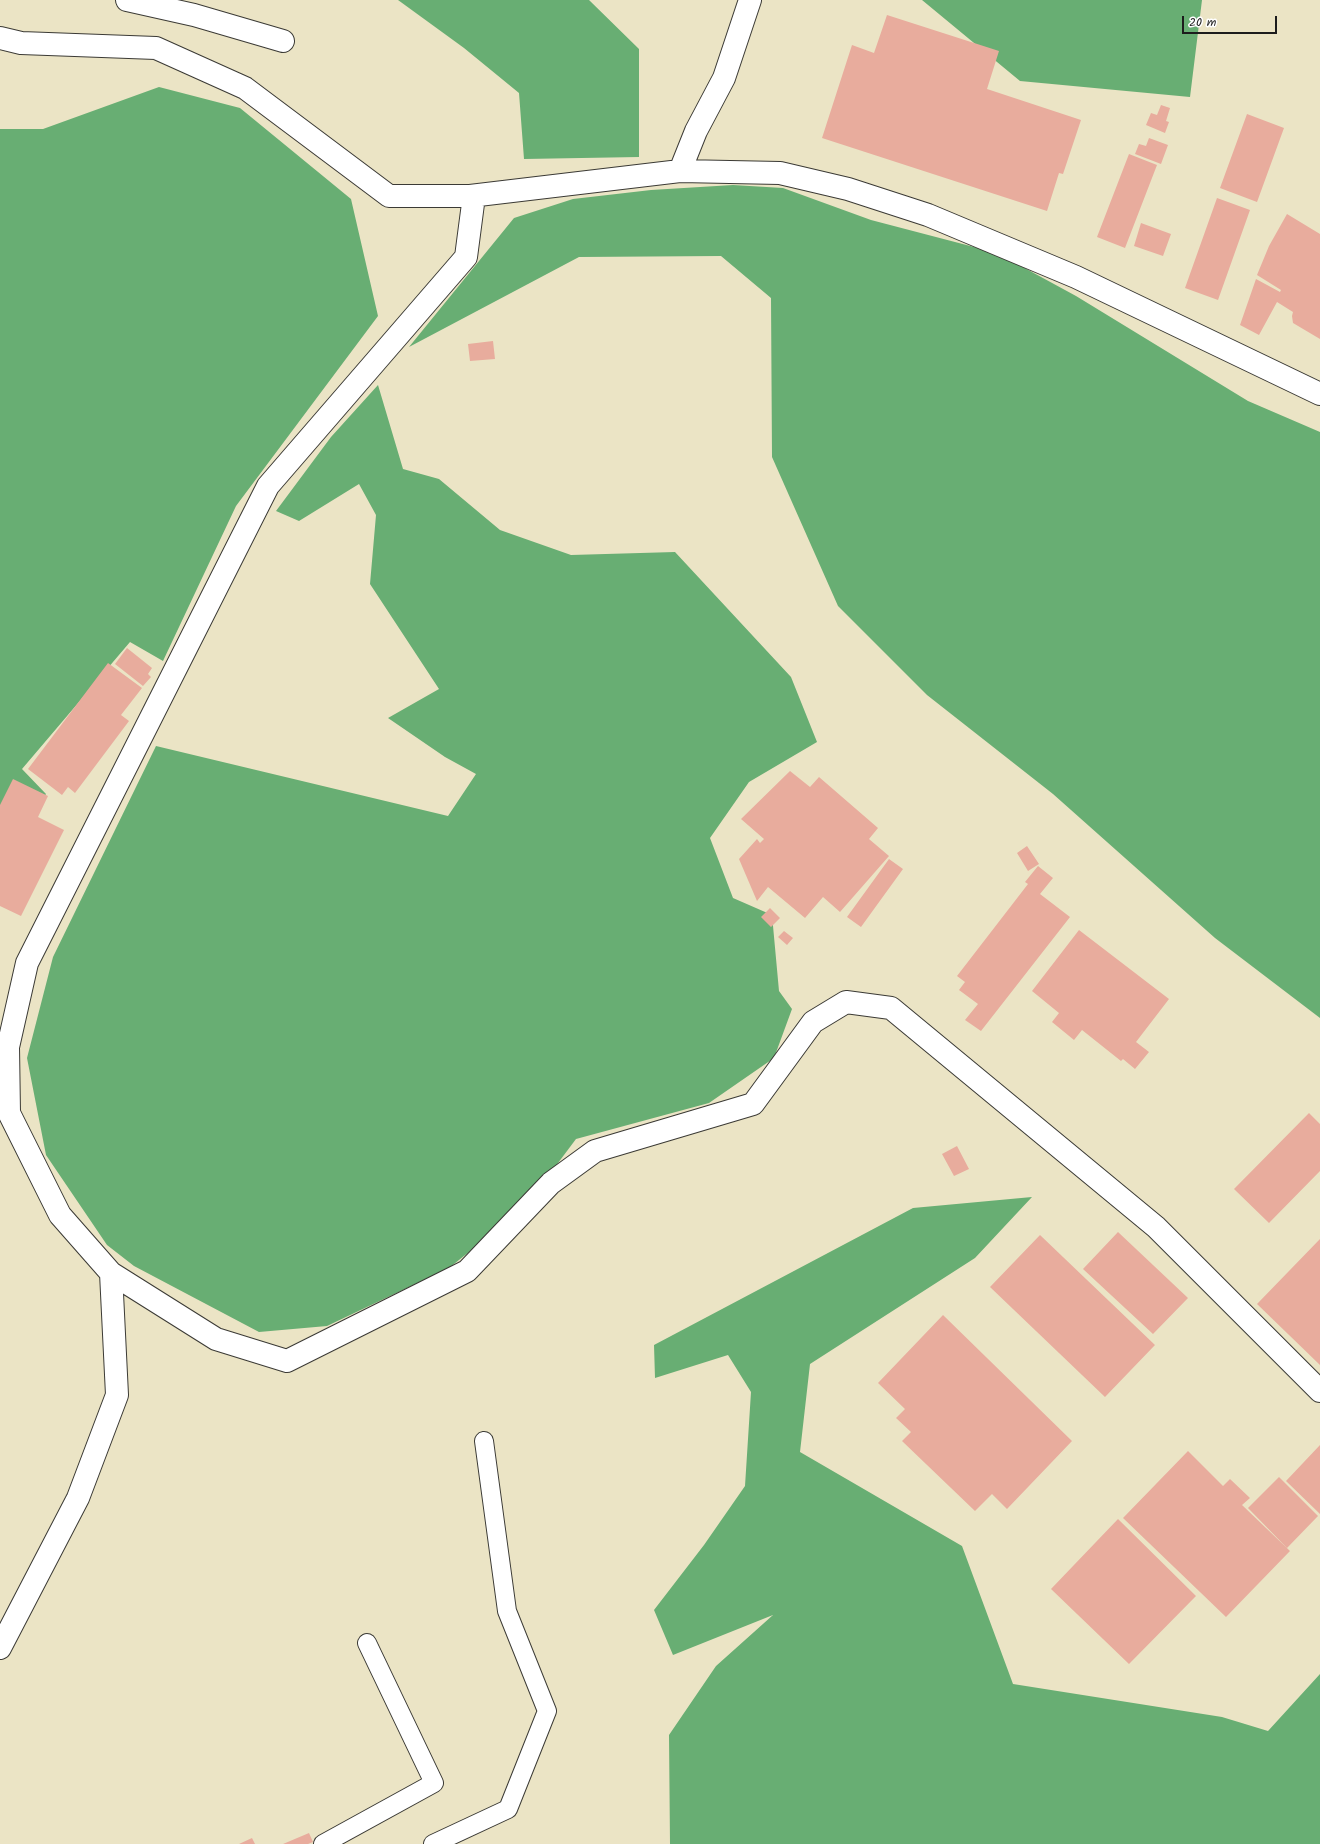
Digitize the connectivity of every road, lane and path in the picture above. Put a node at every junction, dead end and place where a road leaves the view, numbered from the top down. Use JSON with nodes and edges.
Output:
{"nodes":[{"id":1,"x":127,"y":0,"type":"edge"},
{"id":2,"x":750,"y":0,"type":"edge"},
{"id":3,"x":0,"y":38,"type":"edge"},
{"id":4,"x":283,"y":41,"type":"dead end"},
{"id":5,"x":680,"y":171,"type":"junction"},
{"id":6,"x":474,"y":196,"type":"junction"},
{"id":7,"x":1320,"y":394,"type":"edge"},
{"id":8,"x":110,"y":1274,"type":"junction"},
{"id":9,"x":1320,"y":1391,"type":"edge"},
{"id":10,"x":484,"y":1441,"type":"dead end"},
{"id":11,"x":366,"y":1643,"type":"dead end"},
{"id":12,"x":0,"y":1648,"type":"edge"},
{"id":13,"x":323,"y":1844,"type":"edge"},
{"id":14,"x":433,"y":1844,"type":"edge"}],
"edges":[{"from":1,"to":4,"type":"street"},
{"from":2,"to":5,"type":"street"},
{"from":3,"to":6,"type":"street"},
{"from":5,"to":6,"type":"street"},
{"from":5,"to":7,"type":"street"},
{"from":6,"to":8,"type":"street"},
{"from":8,"to":9,"type":"street"},
{"from":8,"to":12,"type":"street"},
{"from":10,"to":14,"type":"lane"},
{"from":11,"to":13,"type":"lane"}]}
